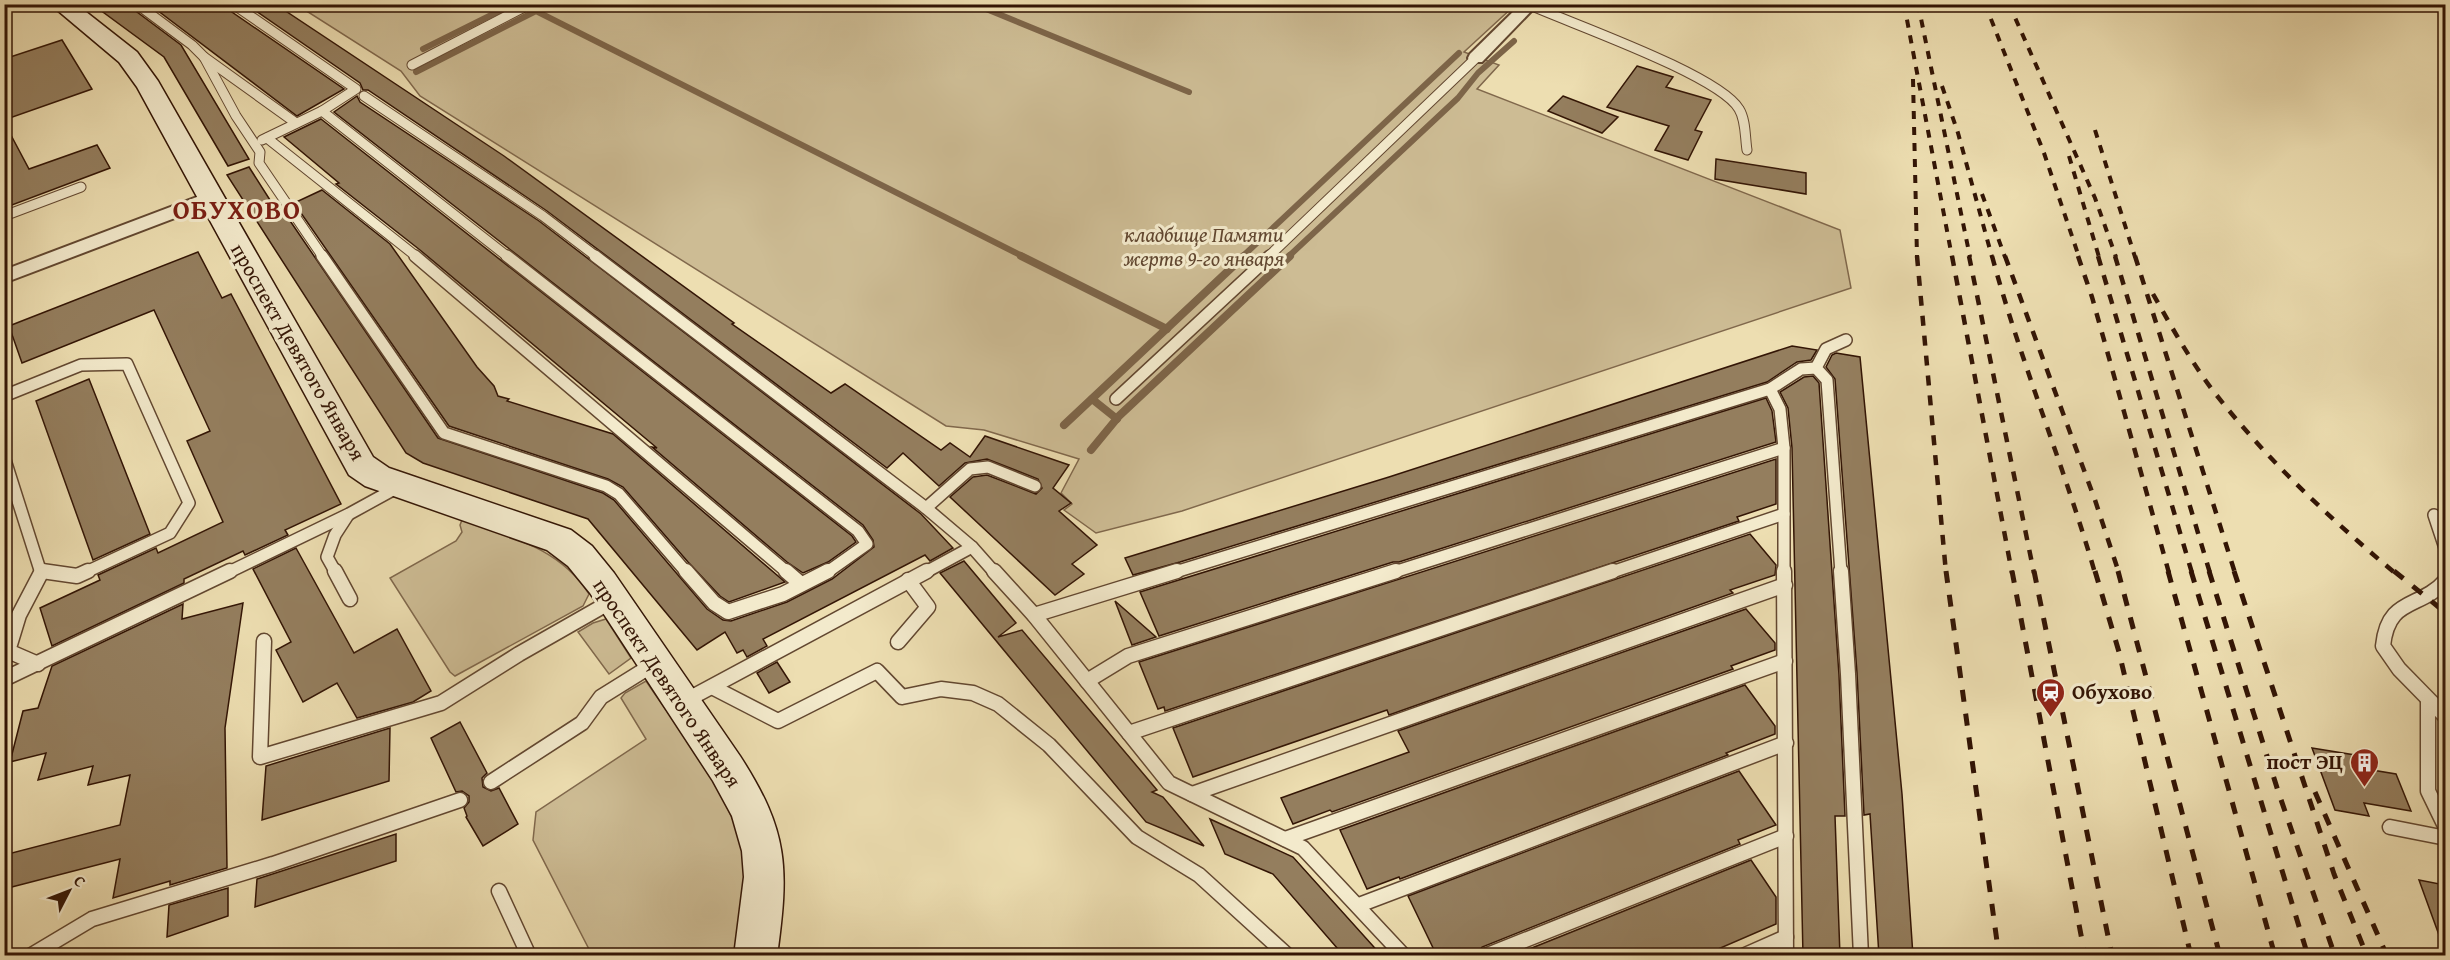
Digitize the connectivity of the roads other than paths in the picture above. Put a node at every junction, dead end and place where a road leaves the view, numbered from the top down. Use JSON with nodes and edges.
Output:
{"nodes":[{"id":1,"x":62,"y":4,"type":"edge"},
{"id":2,"x":137,"y":4,"type":"edge"},
{"id":3,"x":233,"y":4,"type":"edge"},
{"id":4,"x":530,"y":4,"type":"edge"},
{"id":5,"x":1530,"y":4,"type":"edge"},
{"id":6,"x":204,"y":57,"type":"junction"},
{"id":7,"x":1476,"y":58,"type":"joint"},
{"id":8,"x":412,"y":65,"type":"dead end"},
{"id":9,"x":364,"y":96,"type":"dead end"},
{"id":10,"x":322,"y":111,"type":"junction"},
{"id":11,"x":296,"y":123,"type":"junction"},
{"id":12,"x":267,"y":138,"type":"junction"},
{"id":13,"x":255,"y":143,"type":"junction"},
{"id":14,"x":1747,"y":150,"type":"dead end"},
{"id":15,"x":81,"y":187,"type":"dead end"},
{"id":16,"x":210,"y":198,"type":"junction"},
{"id":17,"x":4,"y":216,"type":"edge"},
{"id":18,"x":4,"y":277,"type":"edge"},
{"id":19,"x":1845,"y":340,"type":"dead end"},
{"id":20,"x":1816,"y":368,"type":"junction"},
{"id":21,"x":1770,"y":389,"type":"junction"},
{"id":22,"x":4,"y":396,"type":"edge"},
{"id":23,"x":1116,"y":399,"type":"dead end"},
{"id":24,"x":1784,"y":448,"type":"junction"},
{"id":25,"x":4,"y":457,"type":"edge"},
{"id":26,"x":401,"y":486,"type":"junction"},
{"id":27,"x":1035,"y":486,"type":"dead end"},
{"id":28,"x":926,"y":508,"type":"junction"},
{"id":29,"x":349,"y":514,"type":"junction"},
{"id":30,"x":1784,"y":514,"type":"junction"},
{"id":31,"x":2434,"y":515,"type":"dead end"},
{"id":32,"x":972,"y":548,"type":"junction"},
{"id":33,"x":2445,"y":551,"type":"edge"},
{"id":34,"x":42,"y":571,"type":"junction"},
{"id":35,"x":908,"y":580,"type":"junction"},
{"id":36,"x":2445,"y":580,"type":"edge"},
{"id":37,"x":801,"y":584,"type":"junction"},
{"id":38,"x":1785,"y":585,"type":"junction"},
{"id":39,"x":350,"y":599,"type":"dead end"},
{"id":40,"x":613,"y":600,"type":"junction"},
{"id":41,"x":1034,"y":615,"type":"junction"},
{"id":42,"x":264,"y":641,"type":"dead end"},
{"id":43,"x":898,"y":642,"type":"dead end"},
{"id":44,"x":1785,"y":661,"type":"junction"},
{"id":45,"x":38,"y":664,"type":"junction"},
{"id":46,"x":655,"y":664,"type":"junction"},
{"id":47,"x":4,"y":679,"type":"edge"},
{"id":48,"x":1087,"y":681,"type":"junction"},
{"id":49,"x":712,"y":687,"type":"junction"},
{"id":50,"x":2428,"y":700,"type":"junction"},
{"id":51,"x":682,"y":702,"type":"junction"},
{"id":52,"x":2445,"y":717,"type":"edge"},
{"id":53,"x":1129,"y":733,"type":"junction"},
{"id":54,"x":1786,"y":743,"type":"junction"},
{"id":55,"x":491,"y":782,"type":"dead end"},
{"id":56,"x":1192,"y":794,"type":"junction"},
{"id":57,"x":460,"y":800,"type":"dead end"},
{"id":58,"x":2390,"y":827,"type":"dead end"},
{"id":59,"x":2445,"y":828,"type":"edge"},
{"id":60,"x":1786,"y":836,"type":"junction"},
{"id":61,"x":2445,"y":838,"type":"edge"},
{"id":62,"x":1285,"y":839,"type":"junction"},
{"id":63,"x":499,"y":891,"type":"dead end"},
{"id":64,"x":1359,"y":904,"type":"junction"},
{"id":65,"x":1786,"y":937,"type":"junction"},
{"id":66,"x":30,"y":956,"type":"edge"},
{"id":67,"x":529,"y":956,"type":"edge"},
{"id":68,"x":755,"y":956,"type":"edge"},
{"id":69,"x":1288,"y":956,"type":"edge"},
{"id":70,"x":1404,"y":956,"type":"edge"},
{"id":71,"x":1485,"y":956,"type":"edge"},
{"id":72,"x":1743,"y":956,"type":"edge"},
{"id":73,"x":1786,"y":956,"type":"edge"},
{"id":74,"x":1861,"y":956,"type":"edge"}],
"edges":[{"from":1,"to":16,"type":"street","name":"проспект Девятого Января"},
{"from":2,"to":6,"type":"lane"},
{"from":3,"to":10,"type":"lane"},
{"from":4,"to":8,"type":"lane"},
{"from":5,"to":7,"type":"street"},
{"from":5,"to":14,"type":"lane"},
{"from":6,"to":11,"type":"lane"},
{"from":6,"to":13,"type":"lane"},
{"from":7,"to":23,"type":"lane"},
{"from":9,"to":28,"type":"lane"},
{"from":10,"to":11,"type":"lane"},
{"from":10,"to":37,"type":"lane"},
{"from":11,"to":12,"type":"lane"},
{"from":12,"to":13,"type":"lane"},
{"from":12,"to":37,"type":"lane"},
{"from":13,"to":37,"type":"lane"},
{"from":15,"to":17,"type":"lane"},
{"from":16,"to":18,"type":"street"},
{"from":16,"to":26,"type":"street","name":"проспект Девятого Января"},
{"from":19,"to":20,"type":"lane"},
{"from":20,"to":21,"type":"lane"},
{"from":20,"to":74,"type":"lane"},
{"from":21,"to":24,"type":"lane"},
{"from":21,"to":41,"type":"lane"},
{"from":22,"to":34,"type":"lane"},
{"from":24,"to":30,"type":"lane"},
{"from":24,"to":48,"type":"lane"},
{"from":25,"to":34,"type":"lane"},
{"from":26,"to":29,"type":"lane"},
{"from":26,"to":40,"type":"street","name":"проспект Девятого Января"},
{"from":27,"to":28,"type":"lane"},
{"from":28,"to":32,"type":"lane"},
{"from":29,"to":39,"type":"lane"},
{"from":29,"to":45,"type":"lane"},
{"from":30,"to":38,"type":"lane"},
{"from":30,"to":53,"type":"lane"},
{"from":31,"to":33,"type":"lane"},
{"from":32,"to":35,"type":"lane"},
{"from":32,"to":41,"type":"lane"},
{"from":34,"to":45,"type":"lane"},
{"from":35,"to":43,"type":"lane"},
{"from":35,"to":49,"type":"lane"},
{"from":36,"to":50,"type":"lane"},
{"from":38,"to":44,"type":"lane"},
{"from":38,"to":56,"type":"lane"},
{"from":40,"to":42,"type":"lane"},
{"from":40,"to":46,"type":"street","name":"проспект Девятого Января"},
{"from":41,"to":48,"type":"lane"},
{"from":44,"to":54,"type":"lane"},
{"from":44,"to":62,"type":"lane"},
{"from":45,"to":47,"type":"lane"},
{"from":46,"to":51,"type":"street","name":"проспект Девятого Января"},
{"from":46,"to":55,"type":"lane"},
{"from":48,"to":53,"type":"lane"},
{"from":49,"to":51,"type":"lane"},
{"from":49,"to":69,"type":"lane"},
{"from":50,"to":52,"type":"lane"},
{"from":50,"to":59,"type":"lane"},
{"from":51,"to":68,"type":"street","name":"проспект Девятого Января"},
{"from":53,"to":56,"type":"lane"},
{"from":54,"to":60,"type":"lane"},
{"from":54,"to":64,"type":"lane"},
{"from":56,"to":62,"type":"lane"},
{"from":57,"to":66,"type":"lane"},
{"from":58,"to":61,"type":"lane"},
{"from":60,"to":65,"type":"lane"},
{"from":60,"to":71,"type":"lane"},
{"from":62,"to":64,"type":"lane"},
{"from":63,"to":67,"type":"lane"},
{"from":64,"to":70,"type":"lane"},
{"from":65,"to":72,"type":"lane"},
{"from":65,"to":73,"type":"lane"}]}
